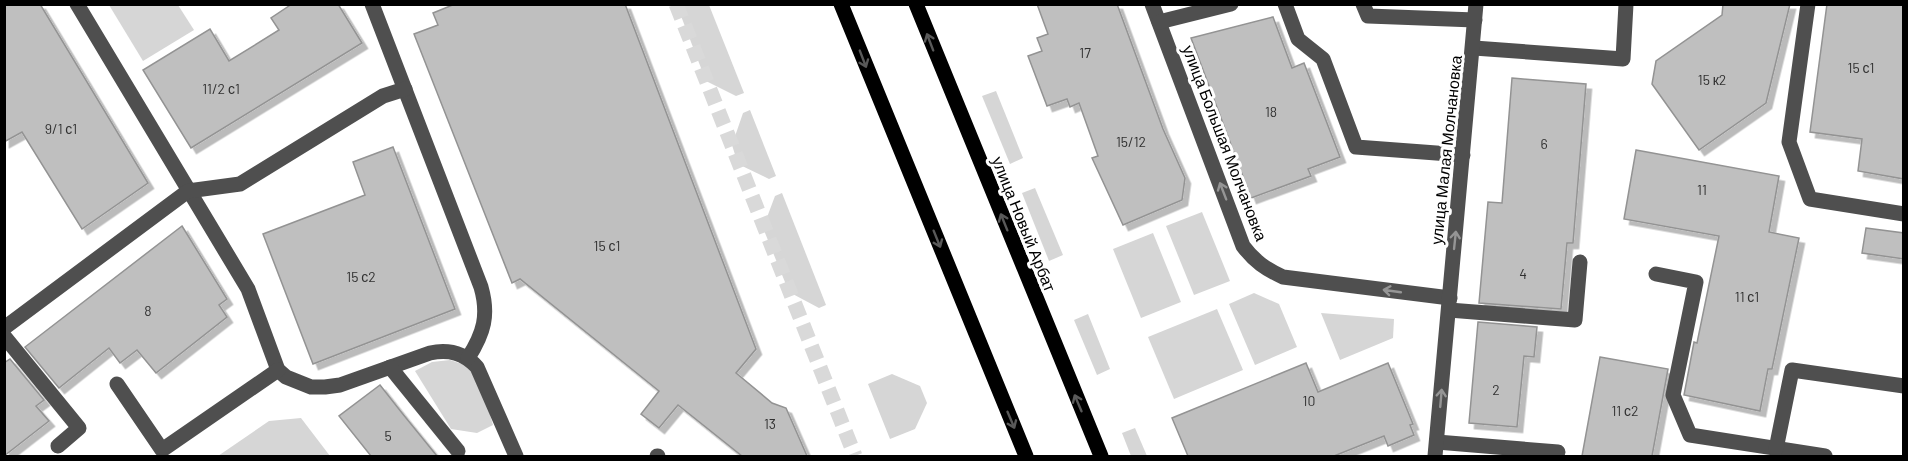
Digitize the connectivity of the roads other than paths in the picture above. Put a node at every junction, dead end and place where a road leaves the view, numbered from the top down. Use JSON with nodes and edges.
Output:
{"nodes":[{"id":1,"x":77,"y":4,"type":"edge"},
{"id":2,"x":372,"y":4,"type":"edge"},
{"id":3,"x":842,"y":4,"type":"edge"},
{"id":4,"x":916,"y":4,"type":"edge"},
{"id":5,"x":1152,"y":4,"type":"edge"},
{"id":6,"x":1231,"y":4,"type":"edge"},
{"id":7,"x":1285,"y":4,"type":"edge"},
{"id":8,"x":1363,"y":4,"type":"edge"},
{"id":9,"x":1626,"y":4,"type":"edge"},
{"id":10,"x":1808,"y":4,"type":"edge"},
{"id":11,"x":1476,"y":12,"type":"edge"},
{"id":12,"x":1159,"y":22,"type":"junction"},
{"id":13,"x":1474,"y":48,"type":"junction"},
{"id":14,"x":405,"y":89,"type":"junction"},
{"id":15,"x":1464,"y":154,"type":"junction"},
{"id":16,"x":188,"y":191,"type":"junction"},
{"id":17,"x":1904,"y":214,"type":"edge"},
{"id":18,"x":1580,"y":262,"type":"dead end"},
{"id":19,"x":1656,"y":274,"type":"dead end"},
{"id":20,"x":1449,"y":304,"type":"junction"},
{"id":21,"x":4,"y":328,"type":"edge"},
{"id":22,"x":4,"y":336,"type":"edge"},
{"id":23,"x":468,"y":358,"type":"junction"},
{"id":24,"x":390,"y":366,"type":"junction"},
{"id":25,"x":278,"y":370,"type":"junction"},
{"id":26,"x":117,"y":384,"type":"dead end"},
{"id":27,"x":1904,"y":386,"type":"edge"},
{"id":28,"x":58,"y":446,"type":"dead end"},
{"id":29,"x":1436,"y":449,"type":"edge"},
{"id":30,"x":1776,"y":449,"type":"junction"},
{"id":31,"x":458,"y":451,"type":"dead end"},
{"id":32,"x":1558,"y":452,"type":"dead end"},
{"id":33,"x":516,"y":456,"type":"edge"},
{"id":34,"x":1026,"y":456,"type":"edge"},
{"id":35,"x":1101,"y":456,"type":"edge"},
{"id":36,"x":1826,"y":456,"type":"edge"}],
"edges":[{"from":1,"to":16,"type":"street"},
{"from":2,"to":14,"type":"street"},
{"from":3,"to":34,"type":"main road","one_way":true},
{"from":35,"to":4,"type":"main road","name":"улица Новый Арбат","one_way":true},
{"from":5,"to":12,"type":"street","name":"улица Большая Молчановка"},
{"from":6,"to":12,"type":"street"},
{"from":7,"to":15,"type":"street"},
{"from":8,"to":11,"type":"street"},
{"from":9,"to":13,"type":"street"},
{"from":10,"to":17,"type":"street"},
{"from":11,"to":13,"type":"street","name":"улица Малая Молчановка"},
{"from":20,"to":12,"type":"street","name":"улица Большая Молчановка","one_way":true},
{"from":13,"to":15,"type":"street","name":"улица Малая Молчановка"},
{"from":14,"to":16,"type":"street"},
{"from":14,"to":23,"type":"street"},
{"from":20,"to":15,"type":"street","name":"улица Малая Молчановка","one_way":true},
{"from":16,"to":21,"type":"street"},
{"from":16,"to":25,"type":"street"},
{"from":18,"to":20,"type":"street","name":"улица Большая Молчановка"},
{"from":19,"to":30,"type":"street"},
{"from":29,"to":20,"type":"street","one_way":true},
{"from":22,"to":28,"type":"street"},
{"from":23,"to":24,"type":"street"},
{"from":23,"to":33,"type":"street"},
{"from":24,"to":25,"type":"street"},
{"from":24,"to":31,"type":"street"},
{"from":25,"to":26,"type":"street"},
{"from":27,"to":30,"type":"street"},
{"from":29,"to":32,"type":"street"},
{"from":30,"to":36,"type":"street"}]}
